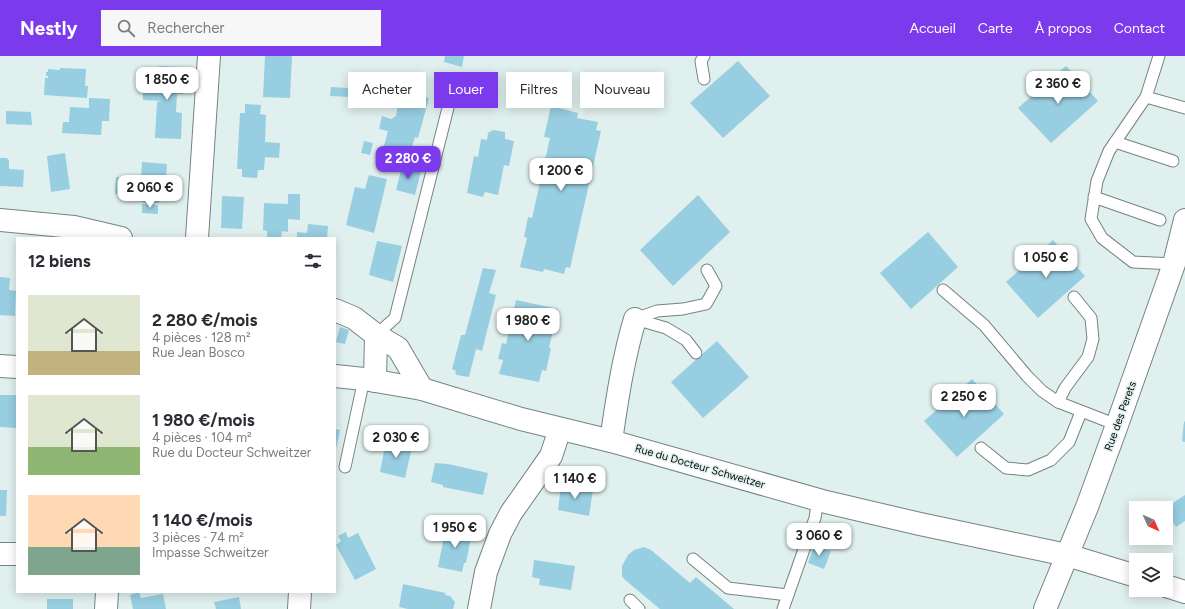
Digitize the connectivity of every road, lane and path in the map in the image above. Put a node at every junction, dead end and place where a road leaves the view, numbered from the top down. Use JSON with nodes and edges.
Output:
{"nodes":[{"id":1,"x":209,"y":56,"type":"edge"},
{"id":2,"x":704,"y":56,"type":"edge"},
{"id":3,"x":1159,"y":56,"type":"edge"},
{"id":4,"x":704,"y":79,"type":"dead end"},
{"id":5,"x":1146,"y":97,"type":"junction"},
{"id":6,"x":448,"y":108,"type":"edge"},
{"id":7,"x":1185,"y":108,"type":"edge"},
{"id":8,"x":1115,"y":142,"type":"junction"},
{"id":9,"x":1172,"y":161,"type":"dead end"},
{"id":10,"x":1094,"y":197,"type":"junction"},
{"id":11,"x":0,"y":220,"type":"edge"},
{"id":12,"x":1160,"y":220,"type":"dead end"},
{"id":13,"x":1185,"y":220,"type":"edge"},
{"id":14,"x":117,"y":237,"type":"edge"},
{"id":15,"x":197,"y":237,"type":"edge"},
{"id":16,"x":1180,"y":264,"type":"edge"},
{"id":17,"x":707,"y":270,"type":"dead end"},
{"id":18,"x":943,"y":290,"type":"dead end"},
{"id":19,"x":1074,"y":297,"type":"dead end"},
{"id":20,"x":336,"y":310,"type":"edge"},
{"id":21,"x":635,"y":319,"type":"junction"},
{"id":22,"x":376,"y":335,"type":"junction"},
{"id":23,"x":696,"y":353,"type":"dead end"},
{"id":24,"x":0,"y":366,"type":"edge"},
{"id":25,"x":16,"y":367,"type":"edge"},
{"id":26,"x":336,"y":376,"type":"edge"},
{"id":27,"x":370,"y":380,"type":"junction"},
{"id":28,"x":422,"y":389,"type":"junction"},
{"id":29,"x":1058,"y":402,"type":"junction"},
{"id":30,"x":1081,"y":412,"type":"junction"},
{"id":31,"x":1117,"y":425,"type":"junction"},
{"id":32,"x":560,"y":429,"type":"junction"},
{"id":33,"x":611,"y":441,"type":"junction"},
{"id":34,"x":981,"y":448,"type":"dead end"},
{"id":35,"x":345,"y":467,"type":"dead end"},
{"id":36,"x":818,"y":499,"type":"junction"},
{"id":37,"x":0,"y":554,"type":"edge"},
{"id":38,"x":16,"y":554,"type":"edge"},
{"id":39,"x":1066,"y":555,"type":"junction"},
{"id":40,"x":693,"y":559,"type":"dead end"},
{"id":41,"x":1129,"y":574,"type":"edge"},
{"id":42,"x":1173,"y":588,"type":"edge"},
{"id":43,"x":1185,"y":592,"type":"edge"},
{"id":44,"x":107,"y":593,"type":"edge"},
{"id":45,"x":300,"y":593,"type":"edge"},
{"id":46,"x":788,"y":595,"type":"junction"},
{"id":47,"x":630,"y":600,"type":"dead end"},
{"id":48,"x":106,"y":609,"type":"edge"},
{"id":49,"x":299,"y":609,"type":"edge"},
{"id":50,"x":479,"y":609,"type":"edge"},
{"id":51,"x":640,"y":609,"type":"edge"},
{"id":52,"x":783,"y":609,"type":"edge"},
{"id":53,"x":1045,"y":609,"type":"edge"}],
"edges":[{"from":1,"to":15,"type":"street"},
{"from":2,"to":4,"type":"lane"},
{"from":3,"to":5,"type":"lane"},
{"from":5,"to":7,"type":"lane"},
{"from":5,"to":8,"type":"lane"},
{"from":6,"to":22,"type":"lane"},
{"from":8,"to":9,"type":"lane"},
{"from":8,"to":10,"type":"lane"},
{"from":10,"to":12,"type":"lane"},
{"from":10,"to":16,"type":"lane"},
{"from":11,"to":14,"type":"street"},
{"from":13,"to":16,"type":"street","name":"Rue des Perets"},
{"from":16,"to":31,"type":"street","name":"Rue des Perets"},
{"from":17,"to":21,"type":"lane"},
{"from":18,"to":29,"type":"lane"},
{"from":19,"to":29,"type":"lane"},
{"from":20,"to":22,"type":"street"},
{"from":21,"to":23,"type":"lane"},
{"from":21,"to":33,"type":"street"},
{"from":22,"to":27,"type":"street"},
{"from":22,"to":28,"type":"street"},
{"from":24,"to":25,"type":"street"},
{"from":26,"to":27,"type":"street","name":"Rue du Docteur Schweitzer"},
{"from":27,"to":28,"type":"street","name":"Rue du Docteur Schweitzer"},
{"from":27,"to":35,"type":"lane"},
{"from":28,"to":32,"type":"street","name":"Rue du Docteur Schweitzer"},
{"from":29,"to":30,"type":"lane"},
{"from":30,"to":31,"type":"lane"},
{"from":30,"to":34,"type":"lane"},
{"from":31,"to":39,"type":"street","name":"Rue des Perets"},
{"from":32,"to":33,"type":"street","name":"Rue du Docteur Schweitzer"},
{"from":32,"to":50,"type":"street"},
{"from":33,"to":36,"type":"street","name":"Rue du Docteur Schweitzer"},
{"from":36,"to":39,"type":"street","name":"Rue du Docteur Schweitzer"},
{"from":36,"to":46,"type":"lane"},
{"from":37,"to":38,"type":"street"},
{"from":39,"to":41,"type":"street","name":"Rue du Docteur Schweitzer"},
{"from":39,"to":53,"type":"street","name":"Rue des Perets"},
{"from":40,"to":46,"type":"lane"},
{"from":42,"to":43,"type":"street"},
{"from":44,"to":48,"type":"street"},
{"from":45,"to":49,"type":"street"},
{"from":46,"to":52,"type":"lane"},
{"from":47,"to":51,"type":"lane"}]}
